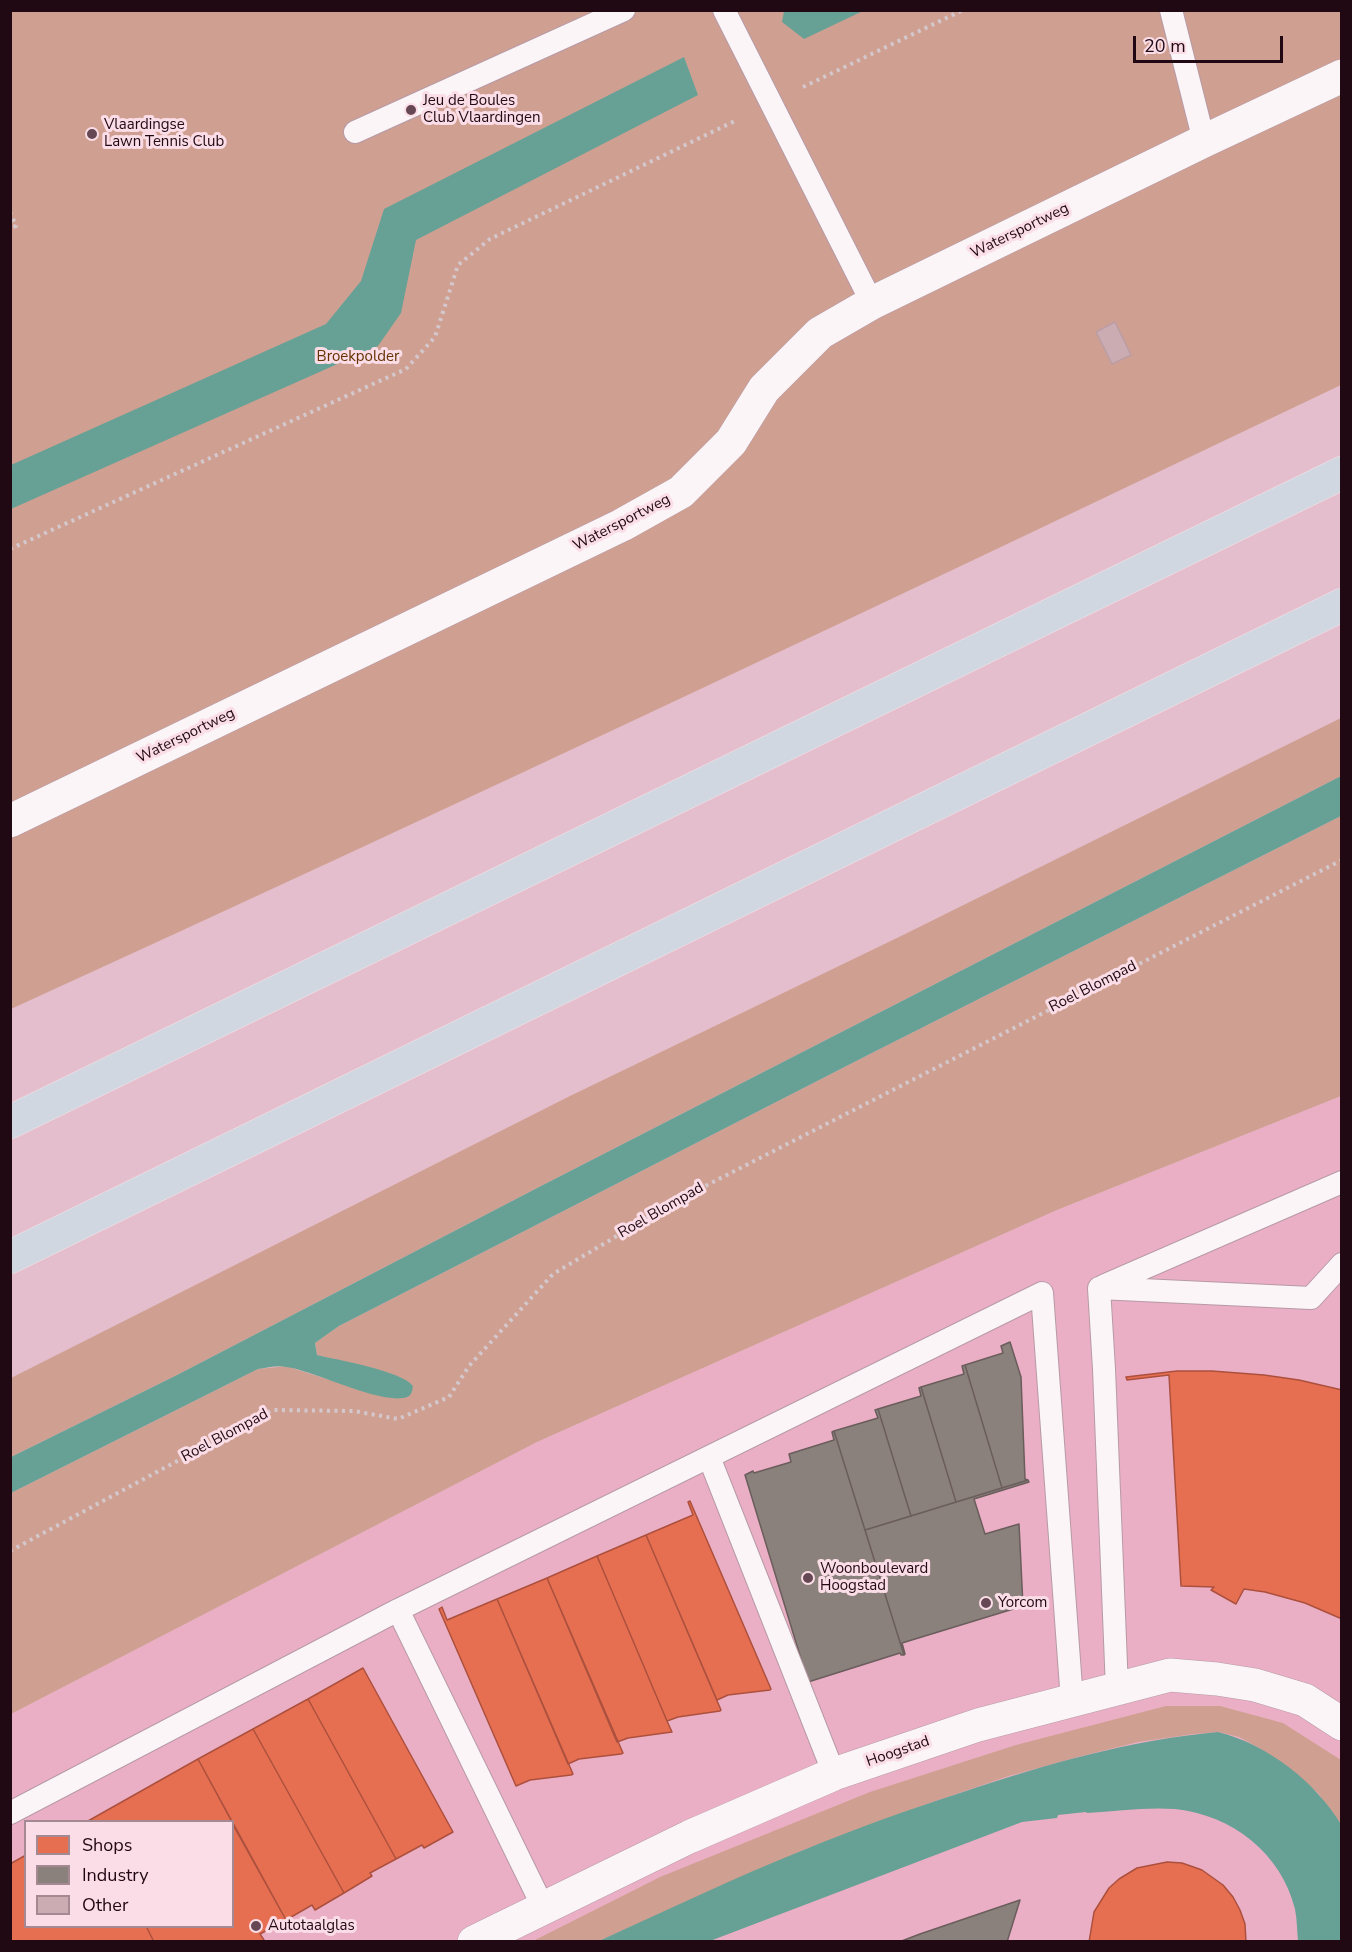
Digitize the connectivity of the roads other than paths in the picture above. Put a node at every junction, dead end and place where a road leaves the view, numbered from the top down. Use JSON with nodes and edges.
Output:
{"nodes":[{"id":1,"x":624,"y":10,"type":"edge"},
{"id":2,"x":724,"y":10,"type":"edge"},
{"id":3,"x":1171,"y":10,"type":"edge"},
{"id":4,"x":1341,"y":76,"type":"edge"},
{"id":5,"x":355,"y":132,"type":"dead end"},
{"id":6,"x":1204,"y":141,"type":"junction"},
{"id":7,"x":872,"y":303,"type":"junction"},
{"id":8,"x":1341,"y":473,"type":"edge"},
{"id":9,"x":1341,"y":605,"type":"edge"},
{"id":10,"x":10,"y":821,"type":"edge"},
{"id":11,"x":10,"y":1122,"type":"edge"},
{"id":12,"x":1341,"y":1182,"type":"edge"},
{"id":13,"x":11,"y":1256,"type":"edge"},
{"id":14,"x":1341,"y":1264,"type":"edge"},
{"id":15,"x":1099,"y":1288,"type":"junction"},
{"id":16,"x":709,"y":1457,"type":"junction"},
{"id":17,"x":398,"y":1610,"type":"junction"},
{"id":18,"x":1117,"y":1689,"type":"junction"},
{"id":19,"x":1072,"y":1701,"type":"junction"},
{"id":20,"x":1341,"y":1724,"type":"edge"},
{"id":21,"x":834,"y":1774,"type":"junction"},
{"id":22,"x":10,"y":1813,"type":"edge"},
{"id":23,"x":543,"y":1907,"type":"junction"},
{"id":24,"x":474,"y":1941,"type":"edge"}],
"edges":[{"from":1,"to":5,"type":"lane"},
{"from":2,"to":7,"type":"lane"},
{"from":3,"to":6,"type":"lane"},
{"from":4,"to":6,"type":"street","name":"Watersportweg"},
{"from":6,"to":7,"type":"street","name":"Watersportweg"},
{"from":7,"to":10,"type":"street","name":"Watersportweg"},
{"from":8,"to":11,"type":"highway"},
{"from":9,"to":13,"type":"highway"},
{"from":12,"to":15,"type":"lane"},
{"from":14,"to":15,"type":"lane"},
{"from":15,"to":18,"type":"lane"},
{"from":16,"to":17,"type":"lane"},
{"from":16,"to":19,"type":"lane"},
{"from":16,"to":21,"type":"lane"},
{"from":17,"to":22,"type":"lane"},
{"from":17,"to":23,"type":"lane"},
{"from":18,"to":19,"type":"street","name":"Hoogstad"},
{"from":18,"to":20,"type":"street","name":"Hoogstad"},
{"from":19,"to":21,"type":"street","name":"Hoogstad"},
{"from":21,"to":23,"type":"street","name":"Hoogstad"},
{"from":23,"to":24,"type":"street","name":"Hoogstad"}]}
